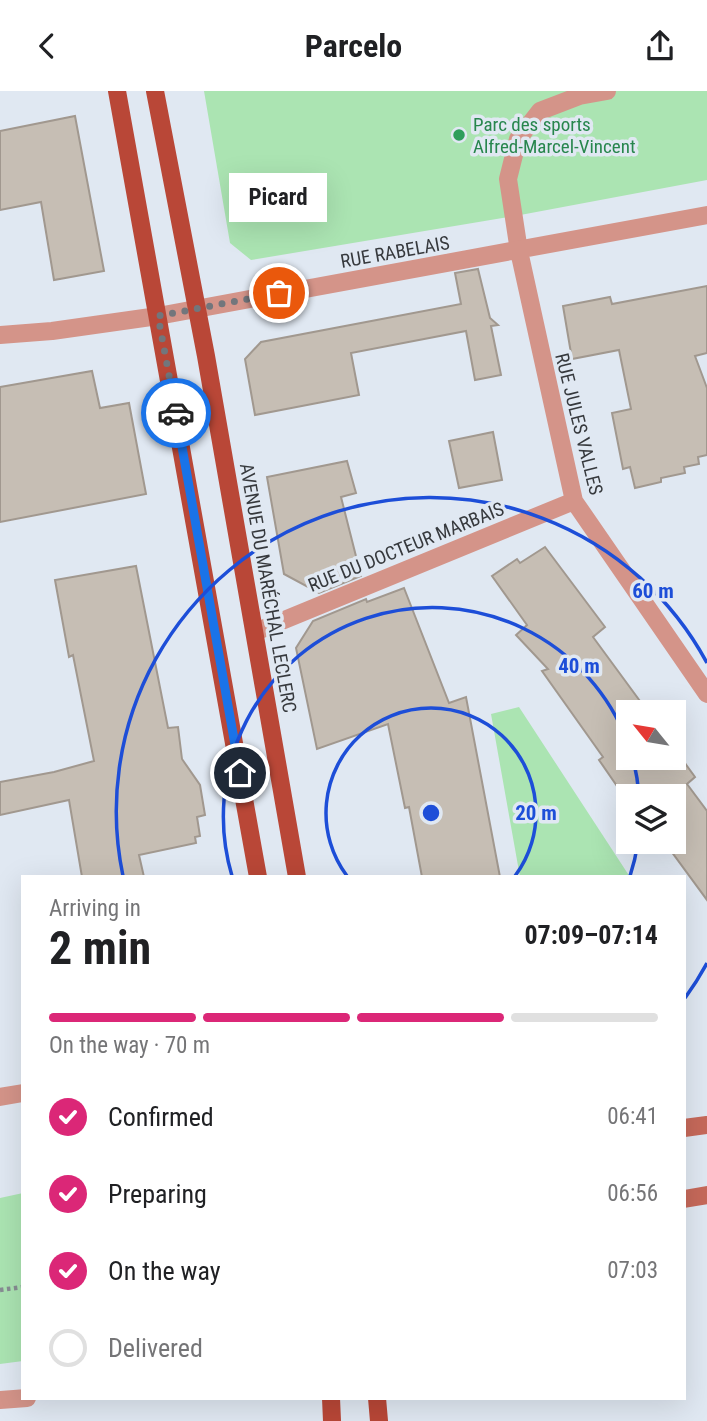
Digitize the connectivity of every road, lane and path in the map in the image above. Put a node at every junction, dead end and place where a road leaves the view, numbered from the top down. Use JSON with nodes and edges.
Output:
{"nodes":[{"id":1,"x":117,"y":91,"type":"edge"},
{"id":2,"x":155,"y":91,"type":"edge"},
{"id":3,"x":607,"y":91,"type":"edge"},
{"id":4,"x":707,"y":215,"type":"edge"},
{"id":5,"x":519,"y":251,"type":"junction"},
{"id":6,"x":195,"y":308,"type":"junction"},
{"id":7,"x":158,"y":316,"type":"junction"},
{"id":8,"x":0,"y":335,"type":"edge"},
{"id":9,"x":574,"y":501,"type":"junction"},
{"id":10,"x":255,"y":632,"type":"junction"},
{"id":11,"x":707,"y":694,"type":"edge"},
{"id":12,"x":258,"y":875,"type":"edge"},
{"id":13,"x":296,"y":875,"type":"edge"},
{"id":14,"x":21,"y":1093,"type":"edge"},
{"id":15,"x":0,"y":1097,"type":"edge"},
{"id":16,"x":707,"y":1125,"type":"edge"},
{"id":17,"x":686,"y":1128,"type":"edge"},
{"id":18,"x":707,"y":1195,"type":"edge"},
{"id":19,"x":686,"y":1199,"type":"edge"},
{"id":20,"x":21,"y":1287,"type":"edge"},
{"id":21,"x":0,"y":1290,"type":"edge"},
{"id":22,"x":21,"y":1398,"type":"edge"},
{"id":23,"x":0,"y":1400,"type":"edge"},
{"id":24,"x":331,"y":1400,"type":"edge"},
{"id":25,"x":377,"y":1400,"type":"edge"},
{"id":26,"x":332,"y":1421,"type":"edge"},
{"id":27,"x":379,"y":1421,"type":"edge"}],
"edges":[{"from":1,"to":7,"type":"main road"},
{"from":2,"to":6,"type":"main road","name":"AVENUE DU MARÉCHAL LECLERC"},
{"from":3,"to":5,"type":"street","name":"RUE JULES VALLES"},
{"from":4,"to":5,"type":"street","name":"RUE RABELAIS"},
{"from":5,"to":6,"type":"street","name":"RUE RABELAIS"},
{"from":5,"to":9,"type":"street","name":"RUE JULES VALLES"},
{"from":6,"to":7,"type":"street"},
{"from":6,"to":10,"type":"main road","name":"AVENUE DU MARÉCHAL LECLERC"},
{"from":7,"to":8,"type":"street"},
{"from":7,"to":12,"type":"main road"},
{"from":9,"to":10,"type":"street","name":"RUE DU DOCTEUR MARBAIS"},
{"from":9,"to":11,"type":"street","name":"RUE JULES VALLES"},
{"from":10,"to":13,"type":"main road","name":"AVENUE DU MARÉCHAL LECLERC"},
{"from":14,"to":15,"type":"street"},
{"from":16,"to":17,"type":"main road"},
{"from":18,"to":19,"type":"main road"},
{"from":20,"to":21,"type":"path"},
{"from":22,"to":23,"type":"street"},
{"from":24,"to":26,"type":"main road"},
{"from":25,"to":27,"type":"main road"}]}
